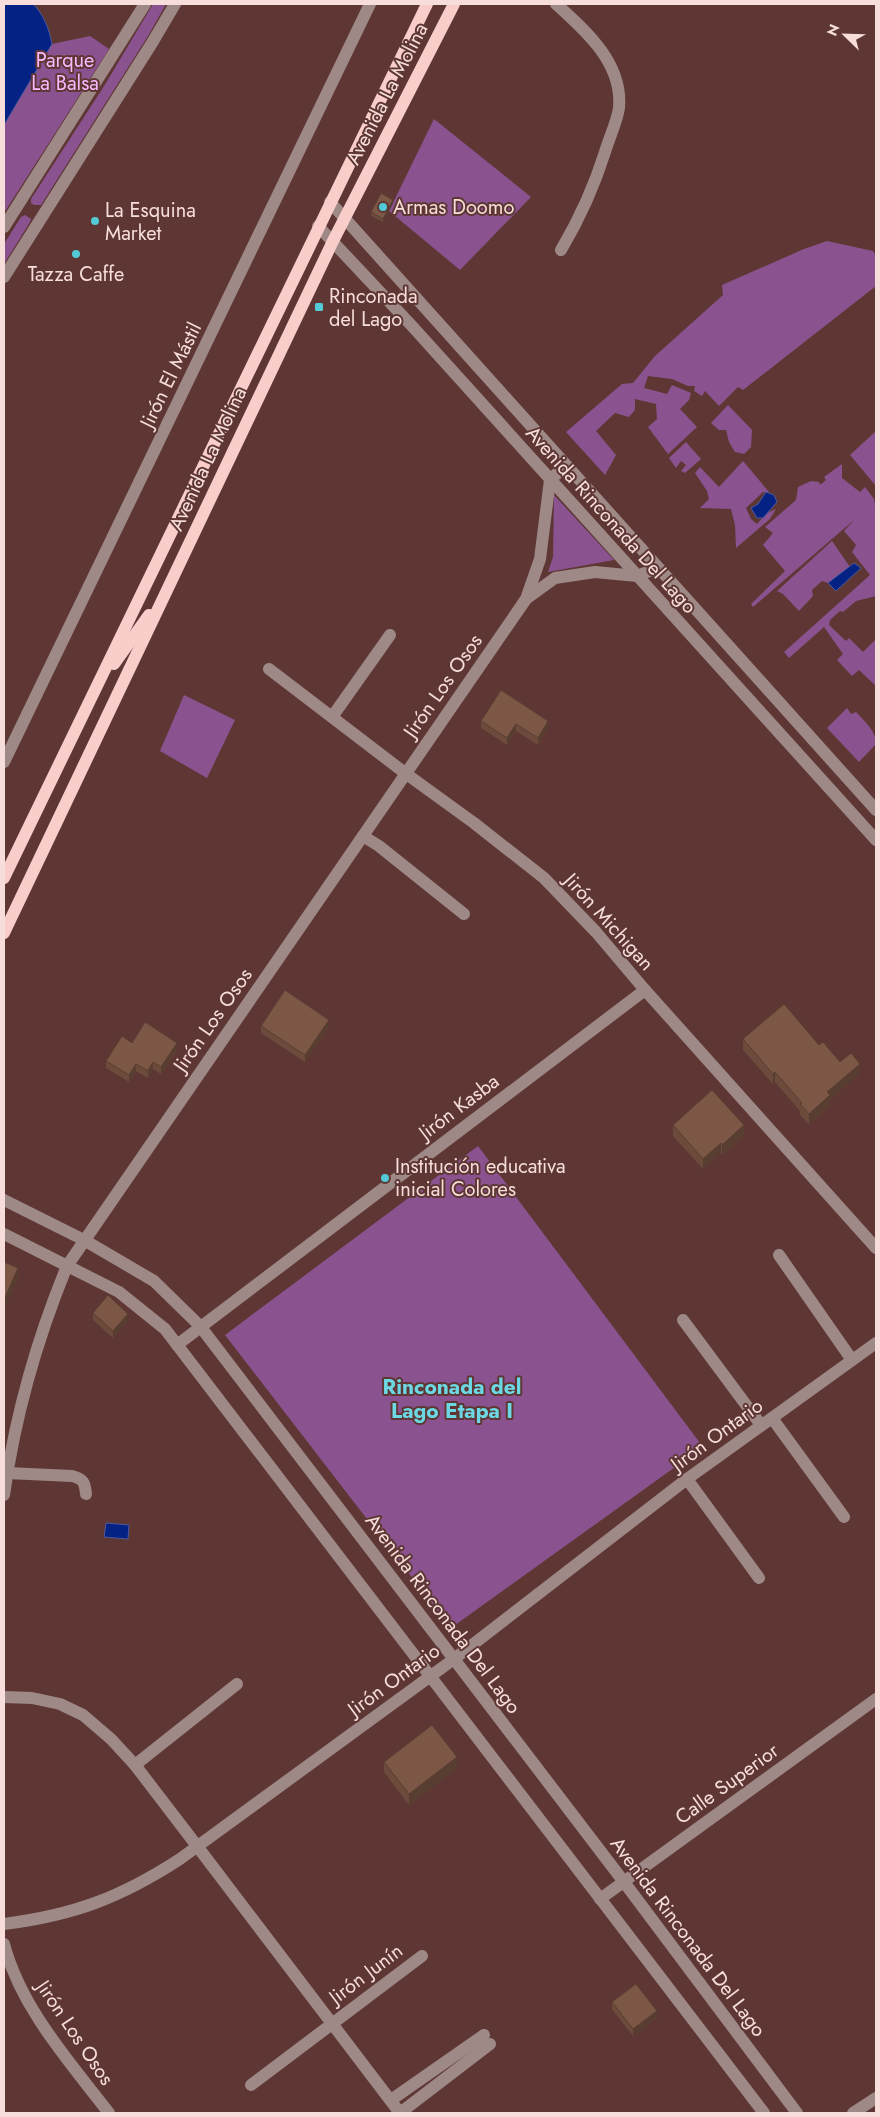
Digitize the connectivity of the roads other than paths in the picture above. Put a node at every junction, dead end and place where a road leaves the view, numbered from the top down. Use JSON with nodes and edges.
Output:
{"nodes":[{"id":1,"x":145,"y":4,"type":"edge"},
{"id":2,"x":175,"y":4,"type":"edge"},
{"id":3,"x":370,"y":4,"type":"edge"},
{"id":4,"x":427,"y":4,"type":"edge"},
{"id":5,"x":454,"y":4,"type":"edge"},
{"id":6,"x":556,"y":4,"type":"edge"},
{"id":7,"x":330,"y":202,"type":"junction"},
{"id":8,"x":344,"y":217,"type":"junction"},
{"id":9,"x":318,"y":226,"type":"junction"},
{"id":10,"x":4,"y":227,"type":"edge"},
{"id":11,"x":333,"y":241,"type":"junction"},
{"id":12,"x":561,"y":250,"type":"dead end"},
{"id":13,"x":4,"y":277,"type":"edge"},
{"id":14,"x":463,"y":351,"type":"junction"},
{"id":15,"x":447,"y":366,"type":"junction"},
{"id":16,"x":566,"y":465,"type":"junction"},
{"id":17,"x":550,"y":480,"type":"junction"},
{"id":18,"x":657,"y":568,"type":"junction"},
{"id":19,"x":637,"y":576,"type":"junction"},
{"id":20,"x":167,"y":589,"type":"junction"},
{"id":21,"x":526,"y":599,"type":"junction"},
{"id":22,"x":390,"y":635,"type":"dead end"},
{"id":23,"x":269,"y":669,"type":"dead end"},
{"id":24,"x":93,"y":692,"type":"junction"},
{"id":25,"x":332,"y":717,"type":"junction"},
{"id":26,"x":4,"y":762,"type":"edge"},
{"id":27,"x":405,"y":773,"type":"junction"},
{"id":28,"x":876,"y":810,"type":"edge"},
{"id":29,"x":363,"y":836,"type":"junction"},
{"id":30,"x":876,"y":840,"type":"edge"},
{"id":31,"x":4,"y":878,"type":"edge"},
{"id":32,"x":464,"y":914,"type":"dead end"},
{"id":33,"x":4,"y":933,"type":"edge"},
{"id":34,"x":645,"y":990,"type":"junction"},
{"id":35,"x":4,"y":1200,"type":"edge"},
{"id":36,"x":4,"y":1234,"type":"edge"},
{"id":37,"x":84,"y":1240,"type":"junction"},
{"id":38,"x":876,"y":1248,"type":"edge"},
{"id":39,"x":778,"y":1256,"type":"dead end"},
{"id":40,"x":67,"y":1266,"type":"junction"},
{"id":41,"x":683,"y":1320,"type":"dead end"},
{"id":42,"x":200,"y":1326,"type":"junction"},
{"id":43,"x":876,"y":1343,"type":"edge"},
{"id":44,"x":176,"y":1345,"type":"junction"},
{"id":45,"x":852,"y":1360,"type":"junction"},
{"id":46,"x":772,"y":1418,"type":"junction"},
{"id":47,"x":761,"y":1426,"type":"junction"},
{"id":48,"x":7,"y":1473,"type":"junction"},
{"id":49,"x":687,"y":1479,"type":"junction"},
{"id":50,"x":86,"y":1494,"type":"dead end"},
{"id":51,"x":4,"y":1495,"type":"edge"},
{"id":52,"x":844,"y":1516,"type":"dead end"},
{"id":53,"x":759,"y":1578,"type":"dead end"},
{"id":54,"x":454,"y":1659,"type":"junction"},
{"id":55,"x":430,"y":1676,"type":"junction"},
{"id":56,"x":237,"y":1684,"type":"dead end"},
{"id":57,"x":4,"y":1697,"type":"edge"},
{"id":58,"x":876,"y":1700,"type":"edge"},
{"id":59,"x":134,"y":1765,"type":"junction"},
{"id":60,"x":197,"y":1846,"type":"junction"},
{"id":61,"x":624,"y":1882,"type":"junction"},
{"id":62,"x":600,"y":1899,"type":"junction"},
{"id":63,"x":4,"y":1924,"type":"edge"},
{"id":64,"x":4,"y":1944,"type":"edge"},
{"id":65,"x":422,"y":1956,"type":"dead end"},
{"id":66,"x":332,"y":2023,"type":"junction"},
{"id":67,"x":251,"y":2085,"type":"dead end"},
{"id":68,"x":876,"y":2098,"type":"edge"},
{"id":69,"x":391,"y":2100,"type":"junction"},
{"id":70,"x":109,"y":2113,"type":"edge"},
{"id":71,"x":400,"y":2113,"type":"edge"},
{"id":72,"x":764,"y":2113,"type":"edge"},
{"id":73,"x":797,"y":2113,"type":"edge"},
{"id":74,"x":853,"y":2113,"type":"edge"}],
"edges":[{"from":1,"to":10,"type":"street"},
{"from":2,"to":13,"type":"street"},
{"from":3,"to":26,"type":"street","name":"Jirón El Mástil"},
{"from":4,"to":7,"type":"main road","name":"Avenida La Molina"},
{"from":5,"to":8,"type":"main road","name":"Avenida La Molina"},
{"from":6,"to":12,"type":"street"},
{"from":7,"to":8,"type":"street","name":"Avenida Rinconada Del Lago"},
{"from":7,"to":9,"type":"main road","name":"Avenida La Molina"},
{"from":8,"to":11,"type":"main road","name":"Avenida La Molina"},
{"from":8,"to":14,"type":"street","name":"Avenida Rinconada Del Lago"},
{"from":9,"to":11,"type":"street","name":"Avenida Rinconada Del Lago"},
{"from":9,"to":24,"type":"main road","name":"Avenida La Molina"},
{"from":11,"to":15,"type":"street","name":"Avenida Rinconada Del Lago"},
{"from":11,"to":20,"type":"main road","name":"Avenida La Molina"},
{"from":14,"to":15,"type":"street"},
{"from":14,"to":16,"type":"street","name":"Avenida Rinconada Del Lago"},
{"from":15,"to":17,"type":"street","name":"Avenida Rinconada Del Lago"},
{"from":16,"to":17,"type":"street"},
{"from":16,"to":18,"type":"street","name":"Avenida Rinconada Del Lago"},
{"from":17,"to":19,"type":"street","name":"Avenida Rinconada Del Lago"},
{"from":17,"to":21,"type":"street","name":"Jirón Los Osos"},
{"from":18,"to":19,"type":"street","name":"Jirón Los Osos"},
{"from":18,"to":28,"type":"street","name":"Avenida Rinconada Del Lago"},
{"from":19,"to":21,"type":"street","name":"Jirón Los Osos"},
{"from":19,"to":30,"type":"street","name":"Avenida Rinconada Del Lago"},
{"from":20,"to":24,"type":"main road"},
{"from":20,"to":33,"type":"main road","name":"Avenida La Molina"},
{"from":21,"to":27,"type":"street","name":"Jirón Los Osos"},
{"from":22,"to":25,"type":"street"},
{"from":23,"to":25,"type":"street","name":"Jirón Michigan"},
{"from":24,"to":31,"type":"main road","name":"Avenida La Molina"},
{"from":25,"to":27,"type":"street","name":"Jirón Michigan"},
{"from":27,"to":29,"type":"street","name":"Jirón Los Osos"},
{"from":27,"to":34,"type":"street","name":"Jirón Michigan"},
{"from":29,"to":32,"type":"street"},
{"from":29,"to":37,"type":"street","name":"Jirón Los Osos"},
{"from":34,"to":38,"type":"street","name":"Jirón Michigan"},
{"from":34,"to":42,"type":"street","name":"Jirón Kasba"},
{"from":35,"to":37,"type":"street","name":"Avenida Rinconada Del Lago"},
{"from":36,"to":40,"type":"street"},
{"from":37,"to":40,"type":"street","name":"Jirón Los Osos"},
{"from":37,"to":42,"type":"street","name":"Avenida Rinconada Del Lago"},
{"from":39,"to":45,"type":"street"},
{"from":40,"to":44,"type":"street"},
{"from":40,"to":48,"type":"street","name":"Jirón Los Osos"},
{"from":41,"to":47,"type":"street"},
{"from":42,"to":44,"type":"street","name":"Jirón Kasba"},
{"from":42,"to":54,"type":"street","name":"Avenida Rinconada Del Lago"},
{"from":43,"to":45,"type":"street","name":"Jirón Ontario"},
{"from":44,"to":55,"type":"street"},
{"from":45,"to":46,"type":"street","name":"Jirón Ontario"},
{"from":46,"to":47,"type":"street","name":"Jirón Ontario"},
{"from":46,"to":52,"type":"street"},
{"from":47,"to":49,"type":"street","name":"Jirón Ontario"},
{"from":48,"to":50,"type":"street"},
{"from":48,"to":51,"type":"street","name":"Jirón Los Osos"},
{"from":49,"to":53,"type":"street"},
{"from":49,"to":54,"type":"street","name":"Jirón Ontario"},
{"from":54,"to":55,"type":"street","name":"Jirón Ontario"},
{"from":54,"to":61,"type":"street","name":"Avenida Rinconada Del Lago"},
{"from":55,"to":60,"type":"street","name":"Jirón Ontario"},
{"from":55,"to":62,"type":"street"},
{"from":56,"to":59,"type":"street"},
{"from":57,"to":59,"type":"street"},
{"from":58,"to":61,"type":"street","name":"Calle Superior"},
{"from":59,"to":60,"type":"street"},
{"from":60,"to":63,"type":"street","name":"Jirón Ontario"},
{"from":60,"to":66,"type":"street"},
{"from":61,"to":62,"type":"street","name":"Calle Superior"},
{"from":61,"to":73,"type":"street","name":"Avenida Rinconada Del Lago"},
{"from":62,"to":72,"type":"street"},
{"from":64,"to":70,"type":"street","name":"Jirón Los Osos"},
{"from":65,"to":66,"type":"street","name":"Jirón Junín"},
{"from":66,"to":67,"type":"street","name":"Jirón Junín"},
{"from":66,"to":69,"type":"street"},
{"from":68,"to":74,"type":"street"},
{"from":69,"to":71,"type":"street"},
{"from":69,"to":71,"type":"street"}]}
